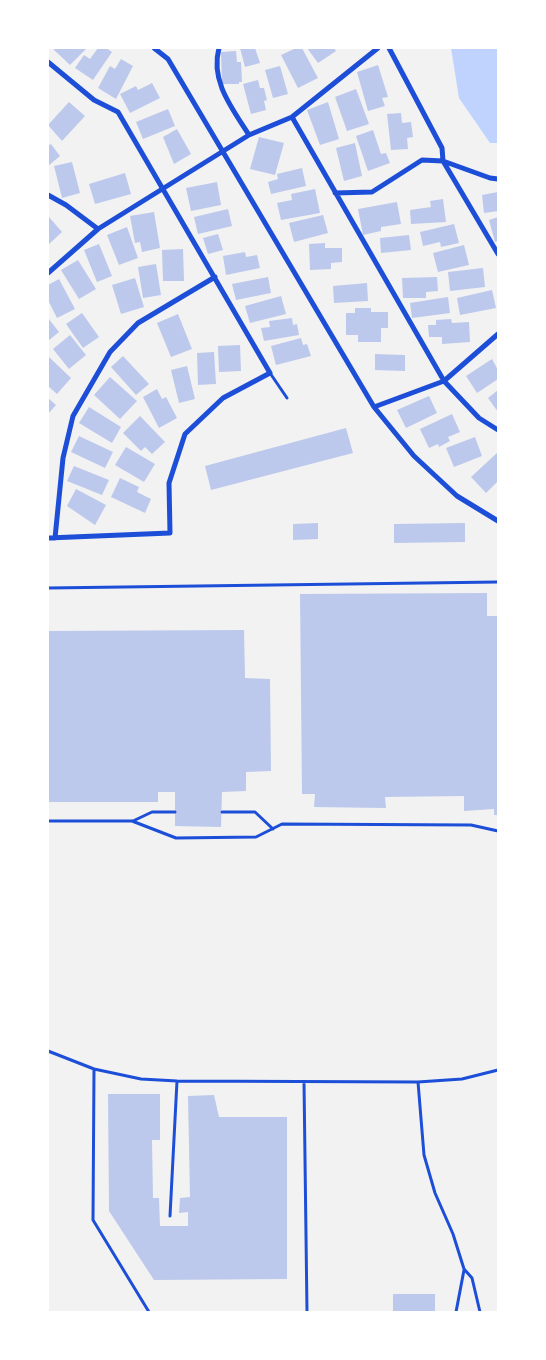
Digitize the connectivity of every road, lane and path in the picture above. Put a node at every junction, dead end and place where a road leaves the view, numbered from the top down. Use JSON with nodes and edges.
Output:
{"nodes":[{"id":1,"x":154,"y":48,"type":"edge"},
{"id":2,"x":219,"y":48,"type":"edge"},
{"id":3,"x":378,"y":48,"type":"edge"},
{"id":4,"x":389,"y":48,"type":"edge"},
{"id":5,"x":48,"y":62,"type":"edge"},
{"id":6,"x":292,"y":117,"type":"junction"},
{"id":7,"x":249,"y":135,"type":"junction"},
{"id":8,"x":222,"y":153,"type":"junction"},
{"id":9,"x":443,"y":161,"type":"junction"},
{"id":10,"x":498,"y":179,"type":"edge"},
{"id":11,"x":162,"y":189,"type":"junction"},
{"id":12,"x":336,"y":193,"type":"junction"},
{"id":13,"x":48,"y":195,"type":"edge"},
{"id":14,"x":98,"y":229,"type":"junction"},
{"id":15,"x":498,"y":254,"type":"edge"},
{"id":16,"x":48,"y":273,"type":"edge"},
{"id":17,"x":215,"y":278,"type":"junction"},
{"id":18,"x":498,"y":334,"type":"edge"},
{"id":19,"x":270,"y":373,"type":"junction"},
{"id":20,"x":444,"y":381,"type":"junction"},
{"id":21,"x":287,"y":398,"type":"dead end"},
{"id":22,"x":374,"y":407,"type":"junction"},
{"id":23,"x":498,"y":430,"type":"edge"},
{"id":24,"x":498,"y":521,"type":"edge"},
{"id":25,"x":48,"y":538,"type":"edge"},
{"id":26,"x":55,"y":538,"type":"junction"},
{"id":27,"x":498,"y":582,"type":"edge"},
{"id":28,"x":48,"y":588,"type":"edge"},
{"id":29,"x":175,"y":812,"type":"dead end"},
{"id":30,"x":222,"y":812,"type":"dead end"},
{"id":31,"x":48,"y":821,"type":"edge"},
{"id":32,"x":132,"y":821,"type":"junction"},
{"id":33,"x":273,"y":829,"type":"junction"},
{"id":34,"x":498,"y":831,"type":"edge"},
{"id":35,"x":48,"y":1051,"type":"edge"},
{"id":36,"x":94,"y":1069,"type":"junction"},
{"id":37,"x":498,"y":1070,"type":"edge"},
{"id":38,"x":177,"y":1081,"type":"junction"},
{"id":39,"x":304,"y":1082,"type":"junction"},
{"id":40,"x":418,"y":1082,"type":"junction"},
{"id":41,"x":170,"y":1216,"type":"dead end"},
{"id":42,"x":464,"y":1269,"type":"junction"},
{"id":43,"x":149,"y":1312,"type":"edge"},
{"id":44,"x":308,"y":1312,"type":"edge"},
{"id":45,"x":456,"y":1312,"type":"edge"},
{"id":46,"x":480,"y":1312,"type":"edge"}],
"edges":[{"from":1,"to":8,"type":"street"},
{"from":2,"to":7,"type":"street"},
{"from":3,"to":6,"type":"street"},
{"from":4,"to":9,"type":"street"},
{"from":5,"to":11,"type":"street"},
{"from":6,"to":7,"type":"street"},
{"from":6,"to":12,"type":"street"},
{"from":7,"to":8,"type":"street"},
{"from":8,"to":11,"type":"street"},
{"from":8,"to":22,"type":"street"},
{"from":9,"to":10,"type":"street"},
{"from":9,"to":12,"type":"street"},
{"from":9,"to":15,"type":"street"},
{"from":11,"to":14,"type":"street"},
{"from":11,"to":17,"type":"street"},
{"from":12,"to":20,"type":"street"},
{"from":13,"to":14,"type":"street"},
{"from":14,"to":16,"type":"street"},
{"from":17,"to":19,"type":"street"},
{"from":17,"to":26,"type":"street"},
{"from":18,"to":20,"type":"street"},
{"from":19,"to":21,"type":"lane"},
{"from":19,"to":26,"type":"street"},
{"from":20,"to":22,"type":"street"},
{"from":20,"to":23,"type":"street"},
{"from":22,"to":24,"type":"street"},
{"from":25,"to":26,"type":"street"},
{"from":27,"to":28,"type":"lane"},
{"from":29,"to":32,"type":"lane"},
{"from":30,"to":33,"type":"lane"},
{"from":31,"to":32,"type":"lane"},
{"from":32,"to":33,"type":"lane"},
{"from":33,"to":34,"type":"lane"},
{"from":35,"to":36,"type":"lane"},
{"from":36,"to":38,"type":"lane"},
{"from":36,"to":43,"type":"lane"},
{"from":37,"to":40,"type":"lane"},
{"from":38,"to":39,"type":"lane"},
{"from":38,"to":41,"type":"lane"},
{"from":39,"to":40,"type":"lane"},
{"from":39,"to":44,"type":"lane"},
{"from":40,"to":42,"type":"lane"},
{"from":42,"to":45,"type":"lane"},
{"from":42,"to":46,"type":"lane"}]}
